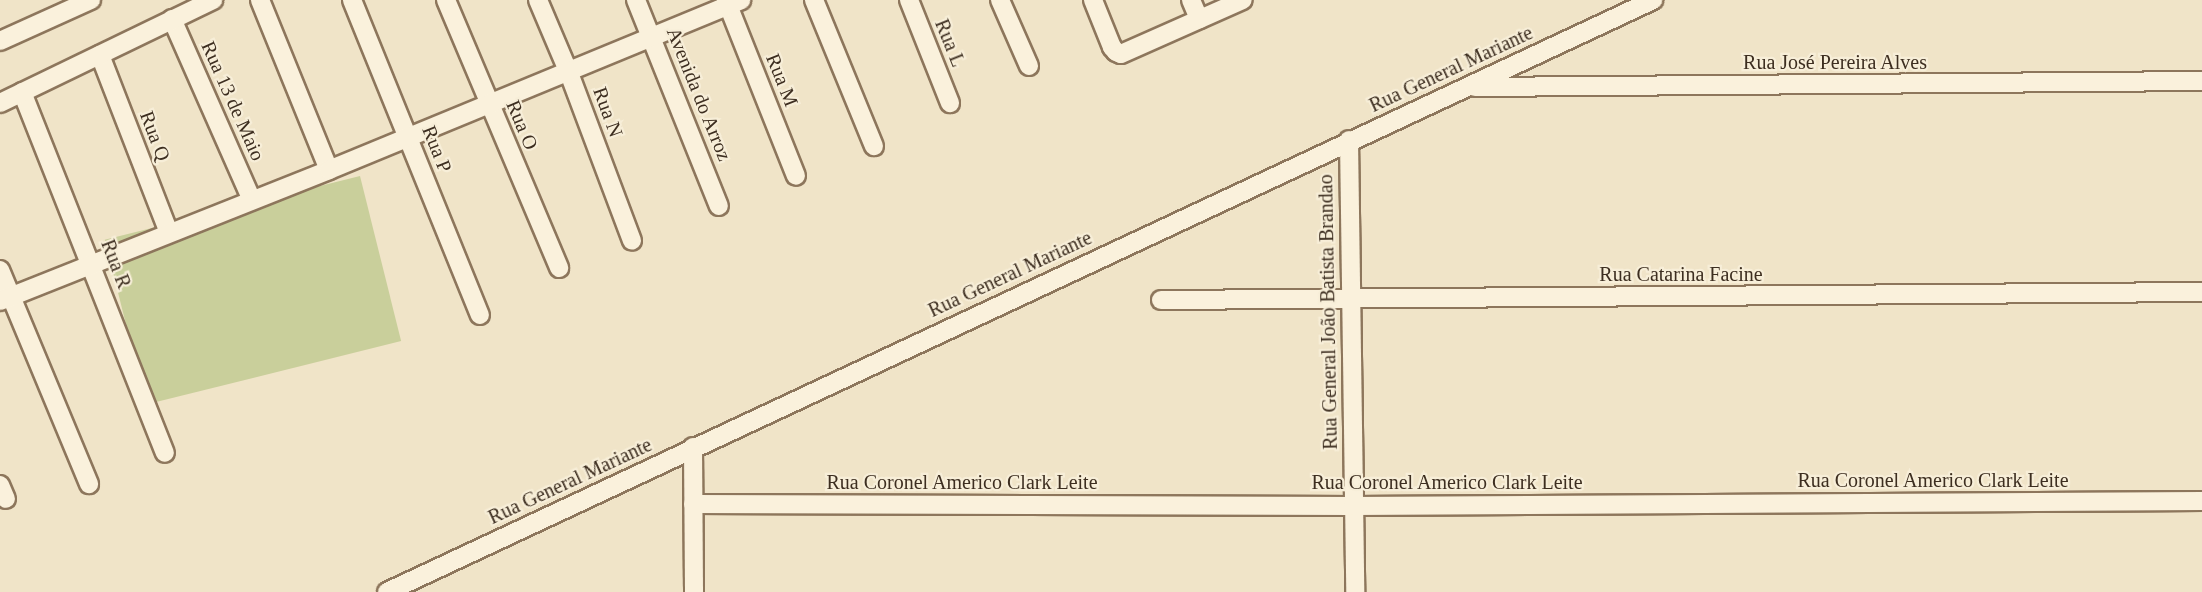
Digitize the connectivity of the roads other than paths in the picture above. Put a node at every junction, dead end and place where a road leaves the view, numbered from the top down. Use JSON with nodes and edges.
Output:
{"nodes":[{"id":1,"x":91,"y":0,"type":"edge"},
{"id":2,"x":213,"y":0,"type":"edge"},
{"id":3,"x":260,"y":0,"type":"edge"},
{"id":4,"x":352,"y":0,"type":"edge"},
{"id":5,"x":446,"y":0,"type":"edge"},
{"id":6,"x":538,"y":0,"type":"edge"},
{"id":7,"x":636,"y":0,"type":"edge"},
{"id":8,"x":814,"y":0,"type":"edge"},
{"id":9,"x":909,"y":0,"type":"edge"},
{"id":10,"x":1000,"y":0,"type":"edge"},
{"id":11,"x":1093,"y":0,"type":"edge"},
{"id":12,"x":1191,"y":0,"type":"edge"},
{"id":13,"x":1243,"y":0,"type":"edge"},
{"id":14,"x":1653,"y":0,"type":"edge"},
{"id":15,"x":732,"y":2,"type":"edge"},
{"id":16,"x":172,"y":19,"type":"junction"},
{"id":17,"x":1199,"y":19,"type":"junction"},
{"id":18,"x":652,"y":38,"type":"junction"},
{"id":19,"x":0,"y":41,"type":"edge"},
{"id":20,"x":100,"y":55,"type":"junction"},
{"id":21,"x":1029,"y":66,"type":"dead end"},
{"id":22,"x":569,"y":73,"type":"junction"},
{"id":23,"x":2202,"y":81,"type":"edge"},
{"id":24,"x":1469,"y":87,"type":"junction"},
{"id":25,"x":22,"y":92,"type":"junction"},
{"id":26,"x":0,"y":103,"type":"edge"},
{"id":27,"x":488,"y":103,"type":"junction"},
{"id":28,"x":950,"y":103,"type":"dead end"},
{"id":29,"x":407,"y":137,"type":"junction"},
{"id":30,"x":1349,"y":140,"type":"junction"},
{"id":31,"x":874,"y":147,"type":"dead end"},
{"id":32,"x":329,"y":170,"type":"junction"},
{"id":33,"x":795,"y":176,"type":"dead end"},
{"id":34,"x":252,"y":200,"type":"junction"},
{"id":35,"x":720,"y":206,"type":"dead end"},
{"id":36,"x":169,"y":233,"type":"junction"},
{"id":37,"x":632,"y":242,"type":"dead end"},
{"id":38,"x":92,"y":264,"type":"junction"},
{"id":39,"x":559,"y":268,"type":"dead end"},
{"id":40,"x":0,"y":270,"type":"edge"},
{"id":41,"x":2202,"y":292,"type":"edge"},
{"id":42,"x":5,"y":299,"type":"edge"},
{"id":43,"x":1352,"y":299,"type":"junction"},
{"id":44,"x":1161,"y":300,"type":"dead end"},
{"id":45,"x":480,"y":315,"type":"dead end"},
{"id":46,"x":693,"y":447,"type":"junction"},
{"id":47,"x":165,"y":453,"type":"dead end"},
{"id":48,"x":89,"y":484,"type":"dead end"},
{"id":49,"x":2202,"y":501,"type":"edge"},
{"id":50,"x":693,"y":504,"type":"junction"},
{"id":51,"x":1353,"y":506,"type":"junction"},
{"id":52,"x":387,"y":592,"type":"edge"},
{"id":53,"x":694,"y":592,"type":"edge"},
{"id":54,"x":1355,"y":592,"type":"edge"}],
"edges":[{"from":1,"to":19,"type":"street"},
{"from":2,"to":16,"type":"street"},
{"from":3,"to":32,"type":"street"},
{"from":4,"to":29,"type":"street","name":"Rua P"},
{"from":5,"to":27,"type":"street","name":"Rua O"},
{"from":6,"to":22,"type":"street","name":"Rua N"},
{"from":7,"to":18,"type":"street","name":"Avenida do Arroz"},
{"from":8,"to":31,"type":"street"},
{"from":9,"to":28,"type":"street","name":"Rua L"},
{"from":10,"to":21,"type":"street"},
{"from":11,"to":17,"type":"street"},
{"from":12,"to":17,"type":"street"},
{"from":13,"to":17,"type":"street"},
{"from":14,"to":24,"type":"street","name":"Rua General Mariante"},
{"from":15,"to":18,"type":"street"},
{"from":15,"to":33,"type":"street","name":"Rua M"},
{"from":16,"to":20,"type":"street"},
{"from":16,"to":34,"type":"street","name":"Rua 13 de Maio"},
{"from":18,"to":22,"type":"street"},
{"from":18,"to":35,"type":"street","name":"Avenida do Arroz"},
{"from":20,"to":25,"type":"street"},
{"from":20,"to":36,"type":"street","name":"Rua Q"},
{"from":22,"to":27,"type":"street"},
{"from":22,"to":37,"type":"street","name":"Rua N"},
{"from":23,"to":24,"type":"street","name":"Rua José Pereira Alves"},
{"from":24,"to":30,"type":"street","name":"Rua General Mariante"},
{"from":25,"to":26,"type":"street"},
{"from":25,"to":38,"type":"street","name":"Rua R"},
{"from":27,"to":29,"type":"street"},
{"from":27,"to":39,"type":"street","name":"Rua O"},
{"from":29,"to":32,"type":"street"},
{"from":29,"to":45,"type":"street","name":"Rua P"},
{"from":30,"to":43,"type":"street","name":"Rua General João Batista Brandao"},
{"from":30,"to":46,"type":"street","name":"Rua General Mariante"},
{"from":32,"to":34,"type":"street"},
{"from":34,"to":36,"type":"street"},
{"from":36,"to":38,"type":"street"},
{"from":38,"to":42,"type":"street"},
{"from":38,"to":47,"type":"street","name":"Rua R"},
{"from":40,"to":42,"type":"street"},
{"from":41,"to":43,"type":"street","name":"Rua Catarina Facine"},
{"from":42,"to":48,"type":"street"},
{"from":43,"to":44,"type":"street","name":"Rua Catarina Facine"},
{"from":43,"to":51,"type":"street","name":"Rua General João Batista Brandao"},
{"from":46,"to":50,"type":"street"},
{"from":46,"to":52,"type":"street","name":"Rua General Mariante"},
{"from":49,"to":51,"type":"street","name":"Rua Coronel Americo Clark Leite"},
{"from":50,"to":51,"type":"street","name":"Rua Coronel Americo Clark Leite"},
{"from":50,"to":53,"type":"street"},
{"from":51,"to":54,"type":"street","name":"Rua General João Batista Brandao"}]}
